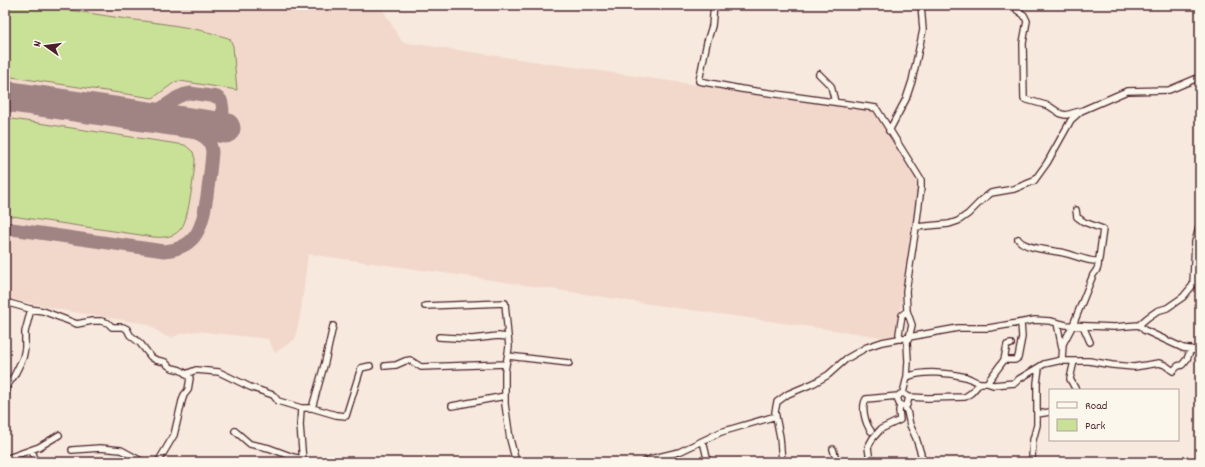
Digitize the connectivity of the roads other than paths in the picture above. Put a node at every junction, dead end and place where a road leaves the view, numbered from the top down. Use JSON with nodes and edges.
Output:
{"nodes":[{"id":1,"x":714,"y":5,"type":"edge"},
{"id":2,"x":921,"y":5,"type":"edge"},
{"id":3,"x":1016,"y":5,"type":"edge"},
{"id":4,"x":819,"y":74,"type":"dead end"},
{"id":5,"x":1200,"y":77,"type":"edge"},
{"id":6,"x":835,"y":102,"type":"junction"},
{"id":7,"x":1081,"y":111,"type":"junction"},
{"id":8,"x":890,"y":130,"type":"junction"},
{"id":9,"x":1076,"y":210,"type":"dead end"},
{"id":10,"x":1200,"y":224,"type":"edge"},
{"id":11,"x":916,"y":226,"type":"junction"},
{"id":12,"x":1018,"y":238,"type":"dead end"},
{"id":13,"x":1098,"y":261,"type":"junction"},
{"id":14,"x":5,"y":302,"type":"edge"},
{"id":15,"x":425,"y":306,"type":"dead end"},
{"id":16,"x":31,"y":309,"type":"junction"},
{"id":17,"x":907,"y":311,"type":"junction"},
{"id":18,"x":1021,"y":323,"type":"junction"},
{"id":19,"x":1057,"y":323,"type":"junction"},
{"id":20,"x":1073,"y":325,"type":"junction"},
{"id":21,"x":1139,"y":325,"type":"junction"},
{"id":22,"x":333,"y":326,"type":"dead end"},
{"id":23,"x":1083,"y":326,"type":"junction"},
{"id":24,"x":439,"y":337,"type":"dead end"},
{"id":25,"x":508,"y":337,"type":"junction"},
{"id":26,"x":909,"y":338,"type":"junction"},
{"id":27,"x":901,"y":340,"type":"junction"},
{"id":28,"x":1090,"y":342,"type":"dead end"},
{"id":29,"x":1011,"y":344,"type":"dead end"},
{"id":30,"x":1192,"y":349,"type":"junction"},
{"id":31,"x":1062,"y":350,"type":"junction"},
{"id":32,"x":1200,"y":351,"type":"edge"},
{"id":33,"x":508,"y":356,"type":"junction"},
{"id":34,"x":1004,"y":360,"type":"junction"},
{"id":35,"x":1062,"y":361,"type":"junction"},
{"id":36,"x":1074,"y":361,"type":"junction"},
{"id":37,"x":569,"y":363,"type":"dead end"},
{"id":38,"x":506,"y":364,"type":"junction"},
{"id":39,"x":370,"y":366,"type":"dead end"},
{"id":40,"x":385,"y":366,"type":"dead end"},
{"id":41,"x":1040,"y":368,"type":"junction"},
{"id":42,"x":186,"y":374,"type":"junction"},
{"id":43,"x":907,"y":377,"type":"junction"},
{"id":44,"x":980,"y":383,"type":"junction"},
{"id":45,"x":987,"y":383,"type":"junction"},
{"id":46,"x":1075,"y":389,"type":"edge"},
{"id":47,"x":901,"y":394,"type":"junction"},
{"id":48,"x":505,"y":396,"type":"junction"},
{"id":49,"x":909,"y":396,"type":"junction"},
{"id":50,"x":5,"y":401,"type":"edge"},
{"id":51,"x":452,"y":406,"type":"dead end"},
{"id":52,"x":902,"y":406,"type":"junction"},
{"id":53,"x":301,"y":408,"type":"junction"},
{"id":54,"x":312,"y":408,"type":"junction"},
{"id":55,"x":1049,"y":412,"type":"edge"},
{"id":56,"x":1037,"y":414,"type":"junction"},
{"id":57,"x":776,"y":416,"type":"junction"},
{"id":58,"x":235,"y":431,"type":"dead end"},
{"id":59,"x":871,"y":431,"type":"junction"},
{"id":60,"x":879,"y":432,"type":"junction"},
{"id":61,"x":59,"y":435,"type":"dead end"},
{"id":62,"x":872,"y":439,"type":"junction"},
{"id":63,"x":702,"y":441,"type":"junction"},
{"id":64,"x":833,"y":449,"type":"dead end"},
{"id":65,"x":32,"y":450,"type":"junction"},
{"id":66,"x":72,"y":450,"type":"dead end"},
{"id":67,"x":8,"y":460,"type":"edge"},
{"id":68,"x":303,"y":461,"type":"edge"},
{"id":69,"x":36,"y":462,"type":"edge"},
{"id":70,"x":143,"y":462,"type":"edge"},
{"id":71,"x":158,"y":462,"type":"edge"},
{"id":72,"x":516,"y":462,"type":"edge"},
{"id":73,"x":644,"y":462,"type":"edge"},
{"id":74,"x":708,"y":462,"type":"edge"},
{"id":75,"x":782,"y":462,"type":"edge"},
{"id":76,"x":837,"y":462,"type":"edge"},
{"id":77,"x":870,"y":462,"type":"edge"},
{"id":78,"x":922,"y":462,"type":"edge"},
{"id":79,"x":1030,"y":462,"type":"edge"}],
"edges":[{"from":1,"to":6,"type":"street"},
{"from":2,"to":8,"type":"street"},
{"from":3,"to":7,"type":"street"},
{"from":4,"to":6,"type":"street"},
{"from":5,"to":7,"type":"street"},
{"from":6,"to":8,"type":"street"},
{"from":7,"to":11,"type":"street"},
{"from":8,"to":11,"type":"street"},
{"from":9,"to":13,"type":"street"},
{"from":10,"to":21,"type":"street"},
{"from":11,"to":17,"type":"street"},
{"from":12,"to":13,"type":"street"},
{"from":13,"to":20,"type":"street"},
{"from":14,"to":16,"type":"street"},
{"from":15,"to":25,"type":"street"},
{"from":16,"to":42,"type":"street"},
{"from":16,"to":50,"type":"street"},
{"from":17,"to":26,"type":"street"},
{"from":17,"to":27,"type":"street"},
{"from":18,"to":19,"type":"street"},
{"from":18,"to":26,"type":"street"},
{"from":18,"to":34,"type":"street"},
{"from":19,"to":20,"type":"street"},
{"from":19,"to":31,"type":"street"},
{"from":20,"to":23,"type":"street"},
{"from":20,"to":31,"type":"street"},
{"from":21,"to":23,"type":"street"},
{"from":21,"to":30,"type":"street"},
{"from":22,"to":54,"type":"street"},
{"from":23,"to":28,"type":"street"},
{"from":24,"to":25,"type":"street"},
{"from":25,"to":33,"type":"street"},
{"from":26,"to":27,"type":"street"},
{"from":26,"to":43,"type":"street"},
{"from":27,"to":57,"type":"street"},
{"from":29,"to":34,"type":"street"},
{"from":30,"to":32,"type":"street"},
{"from":30,"to":36,"type":"street"},
{"from":31,"to":35,"type":"street"},
{"from":33,"to":37,"type":"street"},
{"from":33,"to":38,"type":"street"},
{"from":34,"to":45,"type":"street"},
{"from":35,"to":36,"type":"street"},
{"from":35,"to":41,"type":"street"},
{"from":36,"to":46,"type":"street"},
{"from":38,"to":40,"type":"street"},
{"from":38,"to":48,"type":"street"},
{"from":39,"to":54,"type":"street"},
{"from":41,"to":45,"type":"street"},
{"from":41,"to":56,"type":"street"},
{"from":42,"to":53,"type":"street"},
{"from":42,"to":71,"type":"street"},
{"from":43,"to":44,"type":"street"},
{"from":43,"to":47,"type":"street"},
{"from":44,"to":45,"type":"street"},
{"from":44,"to":49,"type":"street"},
{"from":47,"to":49,"type":"street"},
{"from":47,"to":52,"type":"street"},
{"from":47,"to":59,"type":"street"},
{"from":48,"to":51,"type":"street"},
{"from":48,"to":72,"type":"street"},
{"from":49,"to":52,"type":"street"},
{"from":52,"to":60,"type":"street"},
{"from":52,"to":78,"type":"street"},
{"from":53,"to":54,"type":"street"},
{"from":53,"to":68,"type":"street"},
{"from":55,"to":56,"type":"street"},
{"from":56,"to":79,"type":"street"},
{"from":57,"to":63,"type":"street"},
{"from":57,"to":75,"type":"street"},
{"from":58,"to":68,"type":"street"},
{"from":59,"to":60,"type":"street"},
{"from":59,"to":62,"type":"street"},
{"from":60,"to":62,"type":"street"},
{"from":61,"to":65,"type":"street"},
{"from":62,"to":77,"type":"street"},
{"from":63,"to":73,"type":"street"},
{"from":63,"to":74,"type":"street"},
{"from":64,"to":76,"type":"street"},
{"from":65,"to":67,"type":"street"},
{"from":65,"to":69,"type":"street"},
{"from":66,"to":70,"type":"street"}]}
